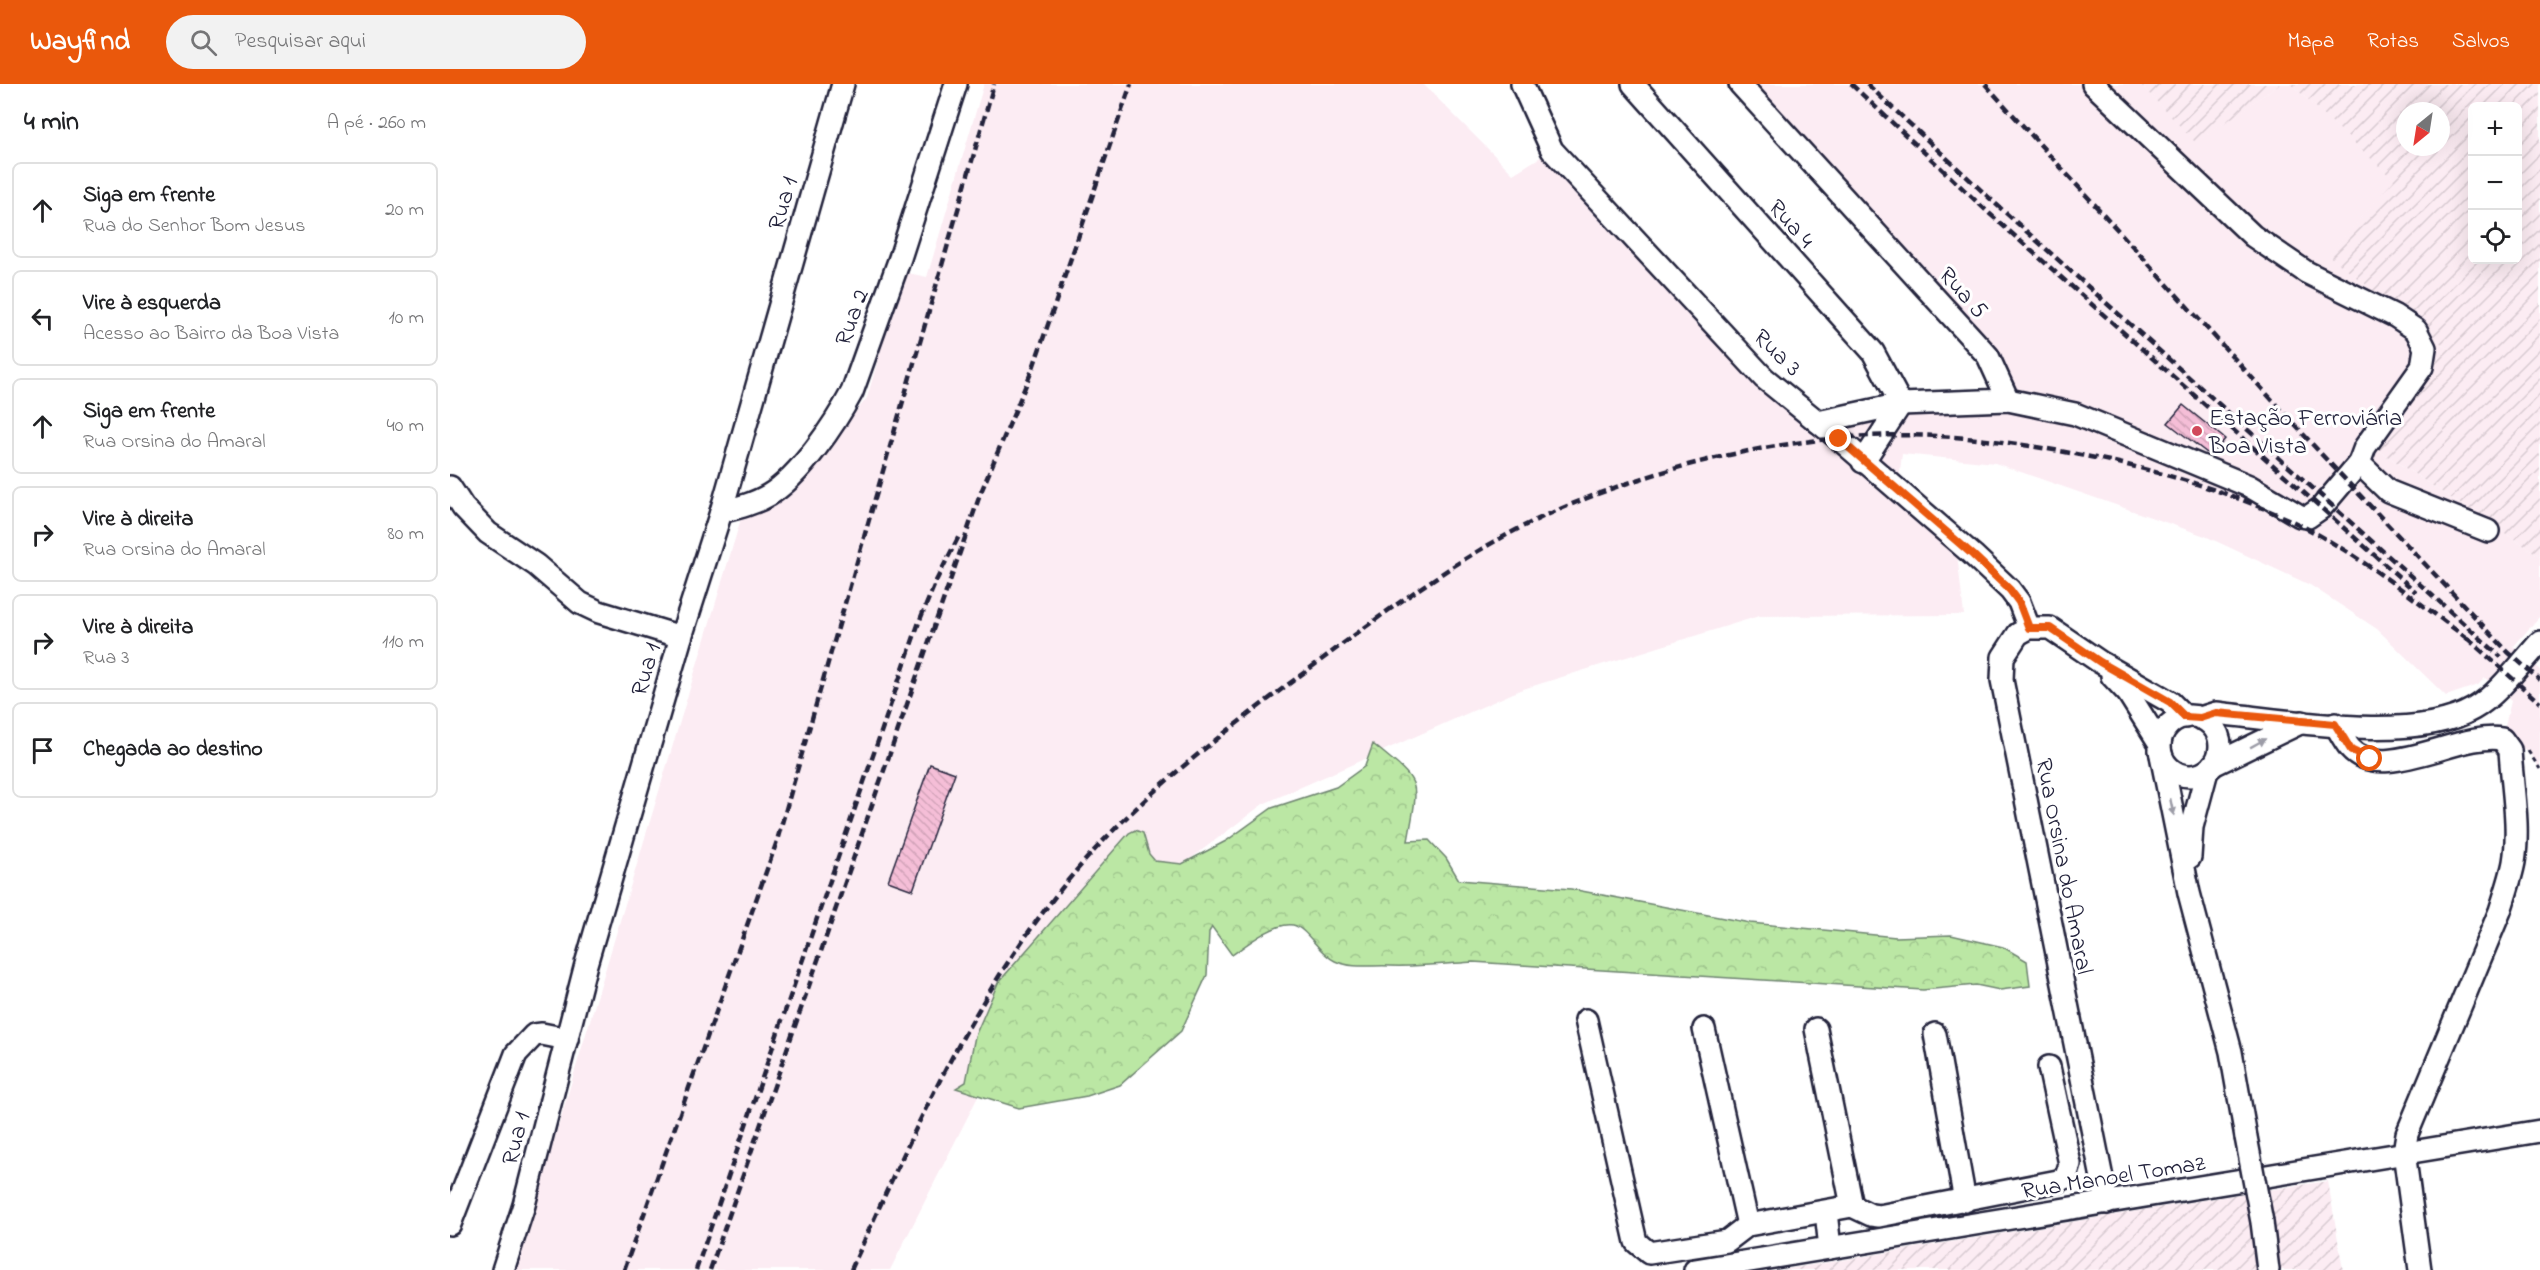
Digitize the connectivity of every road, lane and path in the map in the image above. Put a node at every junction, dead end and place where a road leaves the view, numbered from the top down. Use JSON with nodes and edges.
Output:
{"nodes":[{"id":1,"x":843,"y":84,"type":"edge"},
{"id":2,"x":956,"y":84,"type":"edge"},
{"id":3,"x":1522,"y":84,"type":"edge"},
{"id":4,"x":1633,"y":84,"type":"edge"},
{"id":5,"x":1740,"y":84,"type":"edge"},
{"id":6,"x":2093,"y":84,"type":"edge"},
{"id":7,"x":2008,"y":400,"type":"junction"},
{"id":8,"x":1901,"y":404,"type":"junction"},
{"id":9,"x":1818,"y":422,"type":"junction"},
{"id":10,"x":1863,"y":462,"type":"junction"},
{"id":11,"x":2359,"y":463,"type":"junction"},
{"id":12,"x":450,"y":487,"type":"edge"},
{"id":13,"x":721,"y":512,"type":"junction"},
{"id":14,"x":2488,"y":531,"type":"dead end"},
{"id":15,"x":2029,"y":628,"type":"junction"},
{"id":16,"x":681,"y":637,"type":"junction"},
{"id":17,"x":2540,"y":642,"type":"edge"},
{"id":18,"x":2100,"y":662,"type":"junction"},
{"id":19,"x":2192,"y":717,"type":"junction"},
{"id":20,"x":2302,"y":722,"type":"junction"},
{"id":21,"x":2335,"y":724,"type":"junction"},
{"id":22,"x":2160,"y":747,"type":"junction"},
{"id":23,"x":2210,"y":768,"type":"junction"},
{"id":24,"x":2189,"y":893,"type":"junction"},
{"id":25,"x":1586,"y":1020,"type":"dead end"},
{"id":26,"x":1704,"y":1029,"type":"dead end"},
{"id":27,"x":1816,"y":1029,"type":"dead end"},
{"id":28,"x":1935,"y":1034,"type":"dead end"},
{"id":29,"x":567,"y":1039,"type":"junction"},
{"id":30,"x":2049,"y":1067,"type":"dead end"},
{"id":31,"x":2540,"y":1131,"type":"edge"},
{"id":32,"x":2404,"y":1152,"type":"junction"},
{"id":33,"x":1965,"y":1201,"type":"junction"},
{"id":34,"x":2108,"y":1203,"type":"junction"},
{"id":35,"x":1852,"y":1206,"type":"junction"},
{"id":36,"x":1826,"y":1212,"type":"junction"},
{"id":37,"x":450,"y":1224,"type":"edge"},
{"id":38,"x":1748,"y":1225,"type":"junction"},
{"id":39,"x":2263,"y":1230,"type":"junction"},
{"id":40,"x":1830,"y":1248,"type":"junction"},
{"id":41,"x":503,"y":1270,"type":"edge"},
{"id":42,"x":1695,"y":1270,"type":"edge"},
{"id":43,"x":2260,"y":1270,"type":"edge"},
{"id":44,"x":2268,"y":1270,"type":"edge"},
{"id":45,"x":2420,"y":1270,"type":"edge"}],
"edges":[{"from":1,"to":13,"type":"street","name":"Rua 1"},
{"from":2,"to":13,"type":"street","name":"Rua 2"},
{"from":3,"to":9,"type":"street","name":"Rua 3"},
{"from":4,"to":8,"type":"street","name":"Rua 4"},
{"from":5,"to":7,"type":"street","name":"Rua 5"},
{"from":6,"to":11,"type":"street"},
{"from":7,"to":8,"type":"street"},
{"from":7,"to":11,"type":"street"},
{"from":8,"to":9,"type":"street"},
{"from":8,"to":10,"type":"street"},
{"from":9,"to":10,"type":"street","name":"Rua 3"},
{"from":10,"to":15,"type":"street","name":"Rua 3"},
{"from":11,"to":14,"type":"street"},
{"from":12,"to":16,"type":"street"},
{"from":13,"to":16,"type":"street","name":"Rua 1"},
{"from":15,"to":18,"type":"street"},
{"from":15,"to":34,"type":"street","name":"Rua Orsina do Amaral"},
{"from":16,"to":29,"type":"street","name":"Rua 1"},
{"from":17,"to":21,"type":"street"},
{"from":18,"to":19,"type":"street"},
{"from":18,"to":22,"type":"street"},
{"from":19,"to":20,"type":"street"},
{"from":19,"to":22,"type":"street"},
{"from":19,"to":23,"type":"street"},
{"from":20,"to":21,"type":"street"},
{"from":23,"to":20,"type":"street","one_way":true},
{"from":21,"to":32,"type":"street"},
{"from":22,"to":23,"type":"street"},
{"from":22,"to":24,"type":"street","one_way":true},
{"from":23,"to":24,"type":"street"},
{"from":24,"to":39,"type":"street","bridge":true},
{"from":25,"to":38,"type":"street"},
{"from":26,"to":38,"type":"street"},
{"from":27,"to":35,"type":"street"},
{"from":28,"to":33,"type":"street"},
{"from":29,"to":37,"type":"street"},
{"from":29,"to":41,"type":"street","name":"Rua 1"},
{"from":30,"to":33,"type":"street"},
{"from":31,"to":32,"type":"street","name":"Rua Manoel Tomaz"},
{"from":32,"to":34,"type":"street","name":"Rua Manoel Tomaz"},
{"from":32,"to":45,"type":"street"},
{"from":33,"to":35,"type":"street"},
{"from":34,"to":40,"type":"street","name":"Rua Manoel Tomaz"},
{"from":35,"to":36,"type":"street"},
{"from":36,"to":38,"type":"street"},
{"from":36,"to":40,"type":"street"},
{"from":39,"to":43,"type":"street"},
{"from":39,"to":44,"type":"street"},
{"from":40,"to":42,"type":"street","name":"Rua Manoel Tomaz"}]}
